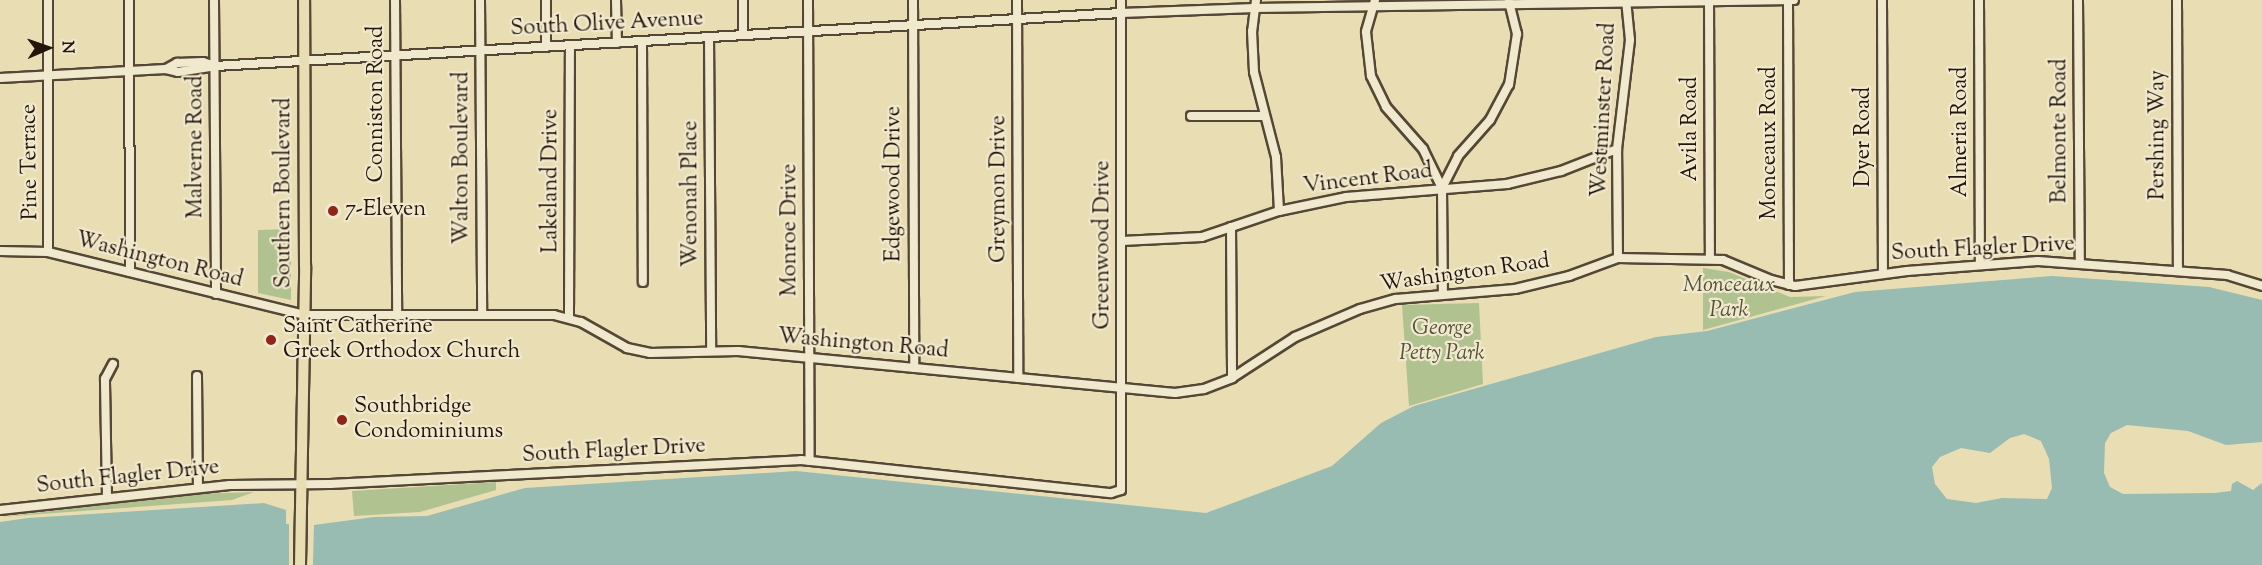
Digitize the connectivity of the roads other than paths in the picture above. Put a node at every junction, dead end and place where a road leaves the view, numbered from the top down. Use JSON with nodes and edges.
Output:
{"nodes":[{"id":1,"x":48,"y":0,"type":"edge"},
{"id":2,"x":129,"y":0,"type":"edge"},
{"id":3,"x":214,"y":0,"type":"edge"},
{"id":4,"x":304,"y":0,"type":"edge"},
{"id":5,"x":395,"y":0,"type":"edge"},
{"id":6,"x":480,"y":0,"type":"edge"},
{"id":7,"x":546,"y":0,"type":"edge"},
{"id":8,"x":616,"y":0,"type":"edge"},
{"id":9,"x":743,"y":0,"type":"edge"},
{"id":10,"x":808,"y":0,"type":"edge"},
{"id":11,"x":913,"y":0,"type":"edge"},
{"id":12,"x":1017,"y":0,"type":"edge"},
{"id":13,"x":1121,"y":0,"type":"edge"},
{"id":14,"x":1788,"y":0,"type":"edge"},
{"id":15,"x":1794,"y":0,"type":"edge"},
{"id":16,"x":1882,"y":0,"type":"edge"},
{"id":17,"x":1979,"y":0,"type":"edge"},
{"id":18,"x":2078,"y":0,"type":"edge"},
{"id":19,"x":2177,"y":0,"type":"edge"},
{"id":20,"x":1626,"y":1,"type":"edge"},
{"id":21,"x":1709,"y":1,"type":"edge"},
{"id":22,"x":1509,"y":2,"type":"edge"},
{"id":23,"x":1374,"y":3,"type":"edge"},
{"id":24,"x":1256,"y":4,"type":"edge"},
{"id":25,"x":1121,"y":13,"type":"junction"},
{"id":26,"x":1017,"y":20,"type":"junction"},
{"id":27,"x":913,"y":26,"type":"junction"},
{"id":28,"x":808,"y":32,"type":"junction"},
{"id":29,"x":743,"y":35,"type":"junction"},
{"id":30,"x":709,"y":37,"type":"junction"},
{"id":31,"x":642,"y":41,"type":"junction"},
{"id":32,"x":617,"y":43,"type":"junction"},
{"id":33,"x":570,"y":45,"type":"junction"},
{"id":34,"x":546,"y":47,"type":"junction"},
{"id":35,"x":480,"y":50,"type":"junction"},
{"id":36,"x":396,"y":55,"type":"junction"},
{"id":37,"x":304,"y":61,"type":"junction"},
{"id":38,"x":215,"y":66,"type":"junction"},
{"id":39,"x":129,"y":71,"type":"junction"},
{"id":40,"x":48,"y":75,"type":"junction"},
{"id":41,"x":0,"y":78,"type":"edge"},
{"id":42,"x":1191,"y":116,"type":"dead end"},
{"id":43,"x":1264,"y":116,"type":"junction"},
{"id":44,"x":1617,"y":149,"type":"junction"},
{"id":45,"x":1442,"y":188,"type":"junction"},
{"id":46,"x":1279,"y":211,"type":"junction"},
{"id":47,"x":1231,"y":227,"type":"junction"},
{"id":48,"x":1122,"y":241,"type":"junction"},
{"id":49,"x":0,"y":251,"type":"edge"},
{"id":50,"x":48,"y":252,"type":"junction"},
{"id":51,"x":1618,"y":258,"type":"junction"},
{"id":52,"x":1710,"y":258,"type":"junction"},
{"id":53,"x":2080,"y":262,"type":"junction"},
{"id":54,"x":1980,"y":264,"type":"junction"},
{"id":55,"x":2178,"y":270,"type":"junction"},
{"id":56,"x":130,"y":272,"type":"junction"},
{"id":57,"x":1883,"y":273,"type":"junction"},
{"id":58,"x":643,"y":282,"type":"dead end"},
{"id":59,"x":1789,"y":285,"type":"junction"},
{"id":60,"x":2262,"y":286,"type":"edge"},
{"id":61,"x":216,"y":294,"type":"junction"},
{"id":62,"x":1443,"y":294,"type":"junction"},
{"id":63,"x":305,"y":315,"type":"junction"},
{"id":64,"x":482,"y":315,"type":"junction"},
{"id":65,"x":397,"y":316,"type":"junction"},
{"id":66,"x":569,"y":317,"type":"junction"},
{"id":67,"x":711,"y":350,"type":"junction"},
{"id":68,"x":810,"y":358,"type":"junction"},
{"id":69,"x":113,"y":364,"type":"dead end"},
{"id":70,"x":914,"y":368,"type":"junction"},
{"id":71,"x":197,"y":376,"type":"dead end"},
{"id":72,"x":1018,"y":378,"type":"junction"},
{"id":73,"x":1232,"y":378,"type":"junction"},
{"id":74,"x":1123,"y":388,"type":"junction"},
{"id":75,"x":810,"y":461,"type":"junction"},
{"id":76,"x":302,"y":484,"type":"junction"},
{"id":77,"x":198,"y":488,"type":"junction"},
{"id":78,"x":1121,"y":490,"type":"joint"},
{"id":79,"x":107,"y":497,"type":"junction"},
{"id":80,"x":0,"y":510,"type":"edge"},
{"id":81,"x":300,"y":565,"type":"edge"}],
"edges":[{"from":1,"to":40,"type":"street","name":"Pine Terrace"},
{"from":2,"to":39,"type":"street"},
{"from":3,"to":38,"type":"street","name":"Malverne Road"},
{"from":4,"to":37,"type":"main road","name":"Southern Boulevard"},
{"from":5,"to":36,"type":"street","name":"Conniston Road"},
{"from":6,"to":35,"type":"street","name":"Walton Boulevard"},
{"from":7,"to":34,"type":"street"},
{"from":8,"to":32,"type":"street"},
{"from":9,"to":29,"type":"street"},
{"from":10,"to":28,"type":"street","name":"Monroe Drive"},
{"from":11,"to":27,"type":"street","name":"Edgewood Drive"},
{"from":12,"to":26,"type":"street","name":"Greymon Drive"},
{"from":13,"to":25,"type":"street","name":"Greenwood Drive"},
{"from":14,"to":15,"type":"street","name":"South Olive Avenue"},
{"from":14,"to":21,"type":"street","name":"South Olive Avenue"},
{"from":14,"to":59,"type":"street","name":"Monceaux Road"},
{"from":16,"to":57,"type":"street","name":"Dyer Road"},
{"from":17,"to":54,"type":"street","name":"Almeria Road"},
{"from":18,"to":53,"type":"street","name":"Belmonte Road"},
{"from":19,"to":55,"type":"street","name":"Pershing Way"},
{"from":20,"to":21,"type":"street","name":"South Olive Avenue"},
{"from":20,"to":22,"type":"street","name":"South Olive Avenue"},
{"from":20,"to":44,"type":"street","name":"Westminster Road"},
{"from":21,"to":52,"type":"street","name":"Avila Road"},
{"from":22,"to":23,"type":"street","name":"South Olive Avenue"},
{"from":22,"to":45,"type":"street"},
{"from":23,"to":24,"type":"street","name":"South Olive Avenue"},
{"from":23,"to":45,"type":"street"},
{"from":24,"to":25,"type":"street","name":"South Olive Avenue"},
{"from":24,"to":43,"type":"street"},
{"from":25,"to":26,"type":"street","name":"South Olive Avenue"},
{"from":25,"to":48,"type":"street","name":"Greenwood Drive"},
{"from":26,"to":27,"type":"street","name":"South Olive Avenue"},
{"from":26,"to":72,"type":"street","name":"Greymon Drive"},
{"from":27,"to":28,"type":"street","name":"South Olive Avenue"},
{"from":27,"to":70,"type":"street","name":"Edgewood Drive"},
{"from":28,"to":29,"type":"street","name":"South Olive Avenue"},
{"from":28,"to":68,"type":"street","name":"Monroe Drive"},
{"from":29,"to":30,"type":"street","name":"South Olive Avenue"},
{"from":30,"to":31,"type":"street","name":"South Olive Avenue"},
{"from":30,"to":67,"type":"street","name":"Wenonah Place"},
{"from":31,"to":32,"type":"street","name":"South Olive Avenue"},
{"from":31,"to":58,"type":"street"},
{"from":32,"to":33,"type":"street","name":"South Olive Avenue"},
{"from":33,"to":34,"type":"street","name":"South Olive Avenue"},
{"from":33,"to":66,"type":"street","name":"Lakeland Drive"},
{"from":34,"to":35,"type":"street","name":"South Olive Avenue"},
{"from":35,"to":36,"type":"street","name":"South Olive Avenue"},
{"from":35,"to":64,"type":"street","name":"Walton Boulevard"},
{"from":36,"to":37,"type":"street","name":"South Olive Avenue"},
{"from":36,"to":65,"type":"street","name":"Conniston Road"},
{"from":37,"to":38,"type":"street","name":"South Olive Avenue"},
{"from":37,"to":63,"type":"main road","name":"Southern Boulevard"},
{"from":38,"to":39,"type":"street","name":"South Olive Avenue"},
{"from":38,"to":61,"type":"street","name":"Malverne Road"},
{"from":39,"to":40,"type":"street","name":"South Olive Avenue"},
{"from":39,"to":56,"type":"street"},
{"from":40,"to":41,"type":"street","name":"South Olive Avenue"},
{"from":40,"to":50,"type":"street","name":"Pine Terrace"},
{"from":42,"to":43,"type":"street"},
{"from":43,"to":46,"type":"street"},
{"from":44,"to":45,"type":"street","name":"Vincent Road"},
{"from":44,"to":51,"type":"street","name":"Westminster Road"},
{"from":45,"to":46,"type":"street","name":"Vincent Road"},
{"from":45,"to":62,"type":"street"},
{"from":46,"to":47,"type":"street","name":"Vincent Road"},
{"from":47,"to":48,"type":"street","name":"Vincent Road"},
{"from":47,"to":73,"type":"street"},
{"from":48,"to":74,"type":"street","name":"Greenwood Drive"},
{"from":49,"to":50,"type":"street","name":"Washington Road"},
{"from":50,"to":56,"type":"street","name":"Washington Road"},
{"from":51,"to":52,"type":"street","name":"Washington Road"},
{"from":51,"to":62,"type":"street","name":"Washington Road"},
{"from":52,"to":59,"type":"street","name":"South Flagler Drive"},
{"from":53,"to":54,"type":"street","name":"South Flagler Drive"},
{"from":53,"to":55,"type":"street","name":"South Flagler Drive"},
{"from":54,"to":57,"type":"street","name":"South Flagler Drive"},
{"from":55,"to":60,"type":"street","name":"South Flagler Drive"},
{"from":56,"to":61,"type":"street","name":"Washington Road"},
{"from":57,"to":59,"type":"street","name":"South Flagler Drive"},
{"from":61,"to":63,"type":"street","name":"Washington Road"},
{"from":62,"to":73,"type":"street","name":"Washington Road"},
{"from":63,"to":65,"type":"street","name":"Washington Road"},
{"from":63,"to":76,"type":"main road","name":"Southern Boulevard"},
{"from":64,"to":65,"type":"street","name":"Washington Road"},
{"from":64,"to":66,"type":"street","name":"Washington Road"},
{"from":66,"to":67,"type":"street","name":"Washington Road"},
{"from":67,"to":68,"type":"street","name":"Washington Road"},
{"from":68,"to":70,"type":"street","name":"Washington Road"},
{"from":68,"to":75,"type":"street","name":"Monroe Drive"},
{"from":69,"to":79,"type":"street"},
{"from":70,"to":72,"type":"street","name":"Washington Road"},
{"from":71,"to":77,"type":"street"},
{"from":72,"to":74,"type":"street","name":"Washington Road"},
{"from":73,"to":74,"type":"street","name":"Washington Road"},
{"from":74,"to":78,"type":"street","name":"Greenwood Drive"},
{"from":75,"to":76,"type":"street","name":"South Flagler Drive"},
{"from":75,"to":78,"type":"street","name":"South Flagler Drive"},
{"from":76,"to":77,"type":"street","name":"South Flagler Drive"},
{"from":76,"to":81,"type":"main road","name":"Southern Boulevard"},
{"from":77,"to":79,"type":"street","name":"South Flagler Drive"},
{"from":79,"to":80,"type":"street","name":"South Flagler Drive"}]}
